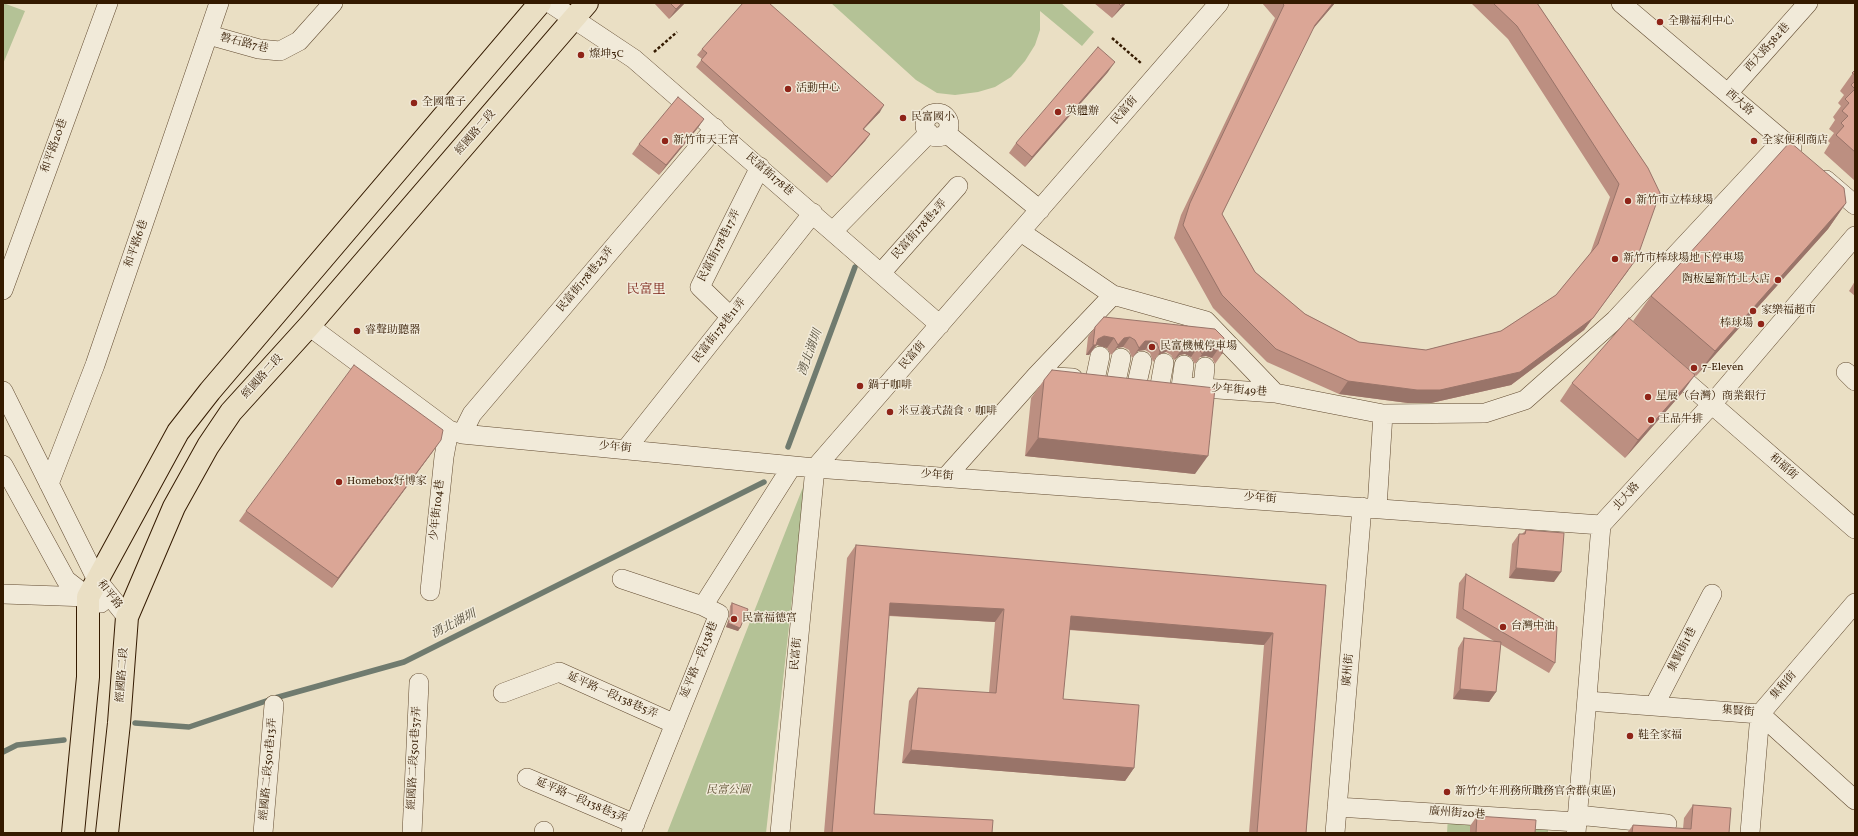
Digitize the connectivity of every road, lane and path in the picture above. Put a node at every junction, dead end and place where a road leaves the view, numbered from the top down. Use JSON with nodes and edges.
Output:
{"nodes":[{"id":1,"x":108,"y":3,"type":"edge"},
{"id":2,"x":219,"y":3,"type":"edge"},
{"id":3,"x":333,"y":3,"type":"edge"},
{"id":4,"x":540,"y":3,"type":"edge"},
{"id":5,"x":550,"y":3,"type":"edge"},
{"id":6,"x":1219,"y":3,"type":"edge"},
{"id":7,"x":1621,"y":3,"type":"edge"},
{"id":8,"x":1808,"y":3,"type":"edge"},
{"id":9,"x":581,"y":11,"type":"edge"},
{"id":10,"x":677,"y":32,"type":"dead end"},
{"id":11,"x":209,"y":34,"type":"junction"},
{"id":12,"x":1112,"y":38,"type":"dead end"},
{"id":13,"x":640,"y":65,"type":"junction"},
{"id":14,"x":1156,"y":76,"type":"junction"},
{"id":15,"x":1728,"y":93,"type":"junction"},
{"id":16,"x":715,"y":128,"type":"junction"},
{"id":17,"x":1783,"y":140,"type":"junction"},
{"id":18,"x":760,"y":167,"type":"junction"},
{"id":19,"x":958,"y":186,"type":"dead end"},
{"id":20,"x":1855,"y":205,"type":"edge"},
{"id":21,"x":1040,"y":210,"type":"junction"},
{"id":22,"x":813,"y":213,"type":"junction"},
{"id":23,"x":833,"y":231,"type":"junction"},
{"id":24,"x":1021,"y":232,"type":"junction"},
{"id":25,"x":1855,"y":236,"type":"edge"},
{"id":26,"x":881,"y":273,"type":"junction"},
{"id":27,"x":3,"y":290,"type":"edge"},
{"id":28,"x":1113,"y":296,"type":"junction"},
{"id":29,"x":731,"y":317,"type":"junction"},
{"id":30,"x":940,"y":325,"type":"junction"},
{"id":31,"x":309,"y":326,"type":"junction"},
{"id":32,"x":1655,"y":355,"type":"edge"},
{"id":33,"x":1100,"y":356,"type":"dead end"},
{"id":34,"x":1121,"y":358,"type":"dead end"},
{"id":35,"x":1142,"y":360,"type":"edge"},
{"id":36,"x":1164,"y":363,"type":"dead end"},
{"id":37,"x":1184,"y":365,"type":"dead end"},
{"id":38,"x":1205,"y":367,"type":"dead end"},
{"id":39,"x":1036,"y":376,"type":"junction"},
{"id":40,"x":1094,"y":380,"type":"junction"},
{"id":41,"x":1116,"y":382,"type":"junction"},
{"id":42,"x":1137,"y":383,"type":"junction"},
{"id":43,"x":1160,"y":385,"type":"junction"},
{"id":44,"x":1181,"y":386,"type":"junction"},
{"id":45,"x":1203,"y":388,"type":"junction"},
{"id":46,"x":3,"y":391,"type":"edge"},
{"id":47,"x":1275,"y":393,"type":"junction"},
{"id":48,"x":1712,"y":404,"type":"junction"},
{"id":49,"x":1383,"y":414,"type":"junction"},
{"id":50,"x":455,"y":432,"type":"junction"},
{"id":51,"x":626,"y":449,"type":"junction"},
{"id":52,"x":3,"y":465,"type":"edge"},
{"id":53,"x":792,"y":466,"type":"junction"},
{"id":54,"x":815,"y":468,"type":"junction"},
{"id":55,"x":946,"y":477,"type":"junction"},
{"id":56,"x":49,"y":484,"type":"junction"},
{"id":57,"x":1369,"y":507,"type":"junction"},
{"id":58,"x":1601,"y":525,"type":"junction"},
{"id":59,"x":1855,"y":529,"type":"edge"},
{"id":60,"x":622,"y":579,"type":"dead end"},
{"id":61,"x":93,"y":589,"type":"junction"},
{"id":62,"x":430,"y":591,"type":"dead end"},
{"id":63,"x":3,"y":594,"type":"edge"},
{"id":64,"x":1712,"y":594,"type":"dead end"},
{"id":65,"x":1855,"y":603,"type":"edge"},
{"id":66,"x":703,"y":606,"type":"junction"},
{"id":67,"x":127,"y":617,"type":"junction"},
{"id":68,"x":419,"y":683,"type":"dead end"},
{"id":69,"x":503,"y":693,"type":"dead end"},
{"id":70,"x":1587,"y":701,"type":"junction"},
{"id":71,"x":274,"y":705,"type":"dead end"},
{"id":72,"x":1654,"y":706,"type":"junction"},
{"id":73,"x":1760,"y":714,"type":"junction"},
{"id":74,"x":675,"y":724,"type":"junction"},
{"id":75,"x":527,"y":778,"type":"dead end"},
{"id":76,"x":1855,"y":800,"type":"edge"},
{"id":77,"x":1337,"y":807,"type":"junction"},
{"id":78,"x":1577,"y":823,"type":"edge"},
{"id":79,"x":1667,"y":824,"type":"dead end"},
{"id":80,"x":633,"y":828,"type":"edge"},
{"id":81,"x":73,"y":833,"type":"edge"},
{"id":82,"x":107,"y":833,"type":"edge"},
{"id":83,"x":263,"y":833,"type":"edge"},
{"id":84,"x":412,"y":833,"type":"edge"},
{"id":85,"x":780,"y":833,"type":"edge"},
{"id":86,"x":1335,"y":833,"type":"edge"},
{"id":87,"x":1750,"y":833,"type":"edge"}],
"edges":[{"from":1,"to":27,"type":"street","name":"和平路20巷"},
{"from":2,"to":11,"type":"street","name":"和平路6巷"},
{"from":3,"to":11,"type":"street","name":"磐石路7巷"},
{"from":4,"to":61,"type":"main road"},
{"from":5,"to":9,"type":"street","name":"民富街178巷"},
{"from":6,"to":14,"type":"street","name":"民富街"},
{"from":7,"to":15,"type":"street","name":"西大路"},
{"from":8,"to":15,"type":"street","name":"西大路582巷"},
{"from":9,"to":13,"type":"street","name":"民富街178巷"},
{"from":9,"to":31,"type":"main road","name":"經國路二段"},
{"from":10,"to":13,"type":"path"},
{"from":11,"to":56,"type":"street","name":"和平路6巷"},
{"from":12,"to":14,"type":"path"},
{"from":13,"to":16,"type":"street","name":"民富街178巷"},
{"from":14,"to":21,"type":"street","name":"民富街"},
{"from":15,"to":17,"type":"street","name":"西大路"},
{"from":16,"to":18,"type":"street","name":"民富街178巷"},
{"from":16,"to":50,"type":"street","name":"民富街178巷23弄"},
{"from":17,"to":20,"type":"street","name":"西大路"},
{"from":17,"to":49,"type":"street","name":"少年街49巷"},
{"from":18,"to":22,"type":"street","name":"民富街178巷"},
{"from":18,"to":29,"type":"street","name":"民富街178巷17弄"},
{"from":19,"to":26,"type":"street","name":"民富街178巷2弄"},
{"from":21,"to":23,"type":"street"},
{"from":21,"to":24,"type":"street","name":"民富街"},
{"from":22,"to":23,"type":"street","name":"民富街178巷"},
{"from":22,"to":29,"type":"street","name":"民富街178巷11弄"},
{"from":23,"to":26,"type":"street","name":"民富街178巷"},
{"from":24,"to":28,"type":"street"},
{"from":24,"to":30,"type":"street","name":"民富街"},
{"from":25,"to":48,"type":"street","name":"北大路"},
{"from":26,"to":30,"type":"street","name":"民富街178巷"},
{"from":28,"to":39,"type":"street"},
{"from":28,"to":47,"type":"street"},
{"from":29,"to":51,"type":"street","name":"民富街178巷11弄"},
{"from":30,"to":54,"type":"street","name":"民富街"},
{"from":31,"to":50,"type":"street"},
{"from":31,"to":67,"type":"main road","name":"經國路二段"},
{"from":32,"to":48,"type":"street","name":"和福街"},
{"from":33,"to":40,"type":"street"},
{"from":34,"to":41,"type":"street"},
{"from":35,"to":42,"type":"street"},
{"from":36,"to":43,"type":"street"},
{"from":37,"to":44,"type":"street"},
{"from":38,"to":45,"type":"street"},
{"from":39,"to":40,"type":"street","name":"少年街49巷"},
{"from":39,"to":55,"type":"street"},
{"from":40,"to":41,"type":"street","name":"少年街49巷"},
{"from":41,"to":42,"type":"street","name":"少年街49巷"},
{"from":42,"to":43,"type":"street","name":"少年街49巷"},
{"from":43,"to":44,"type":"street","name":"少年街49巷"},
{"from":44,"to":45,"type":"street","name":"少年街49巷"},
{"from":45,"to":47,"type":"street","name":"少年街49巷"},
{"from":46,"to":56,"type":"street","name":"和平路"},
{"from":47,"to":49,"type":"street","name":"少年街49巷"},
{"from":48,"to":58,"type":"street","name":"北大路"},
{"from":48,"to":59,"type":"street","name":"和福街"},
{"from":49,"to":57,"type":"street","name":"廣州街"},
{"from":50,"to":51,"type":"street","name":"少年街"},
{"from":50,"to":62,"type":"street","name":"少年街104巷"},
{"from":51,"to":53,"type":"street","name":"少年街"},
{"from":52,"to":61,"type":"street","name":"和平路"},
{"from":53,"to":54,"type":"street","name":"少年街"},
{"from":53,"to":66,"type":"street","name":"延平路一段138巷"},
{"from":54,"to":55,"type":"street","name":"少年街"},
{"from":54,"to":85,"type":"street","name":"民富街"},
{"from":55,"to":57,"type":"street","name":"少年街"},
{"from":56,"to":61,"type":"street","name":"和平路"},
{"from":57,"to":58,"type":"street","name":"少年街"},
{"from":57,"to":77,"type":"street","name":"廣州街"},
{"from":58,"to":70,"type":"street"},
{"from":60,"to":66,"type":"street"},
{"from":61,"to":63,"type":"street"},
{"from":61,"to":67,"type":"street","name":"和平路"},
{"from":61,"to":81,"type":"main road"},
{"from":64,"to":72,"type":"street","name":"集賢街1巷"},
{"from":65,"to":73,"type":"street","name":"集和街"},
{"from":66,"to":74,"type":"street","name":"延平路一段138巷"},
{"from":67,"to":82,"type":"main road","name":"經國路二段"},
{"from":68,"to":84,"type":"street","name":"經國路二段501巷37弄"},
{"from":69,"to":74,"type":"street","name":"延平路一段138巷5弄"},
{"from":70,"to":72,"type":"street","name":"集賢街"},
{"from":70,"to":78,"type":"street"},
{"from":71,"to":83,"type":"street","name":"經國路二段501巷13弄"},
{"from":72,"to":73,"type":"street","name":"集賢街"},
{"from":73,"to":76,"type":"street","name":"集賢街"},
{"from":73,"to":87,"type":"street"},
{"from":74,"to":80,"type":"street","name":"延平路一段138巷"},
{"from":75,"to":80,"type":"street","name":"延平路一段138巷3弄"},
{"from":77,"to":78,"type":"street","name":"廣州街20巷"},
{"from":77,"to":86,"type":"street","name":"廣州街"},
{"from":78,"to":79,"type":"street","name":"廣州街20巷"}]}
